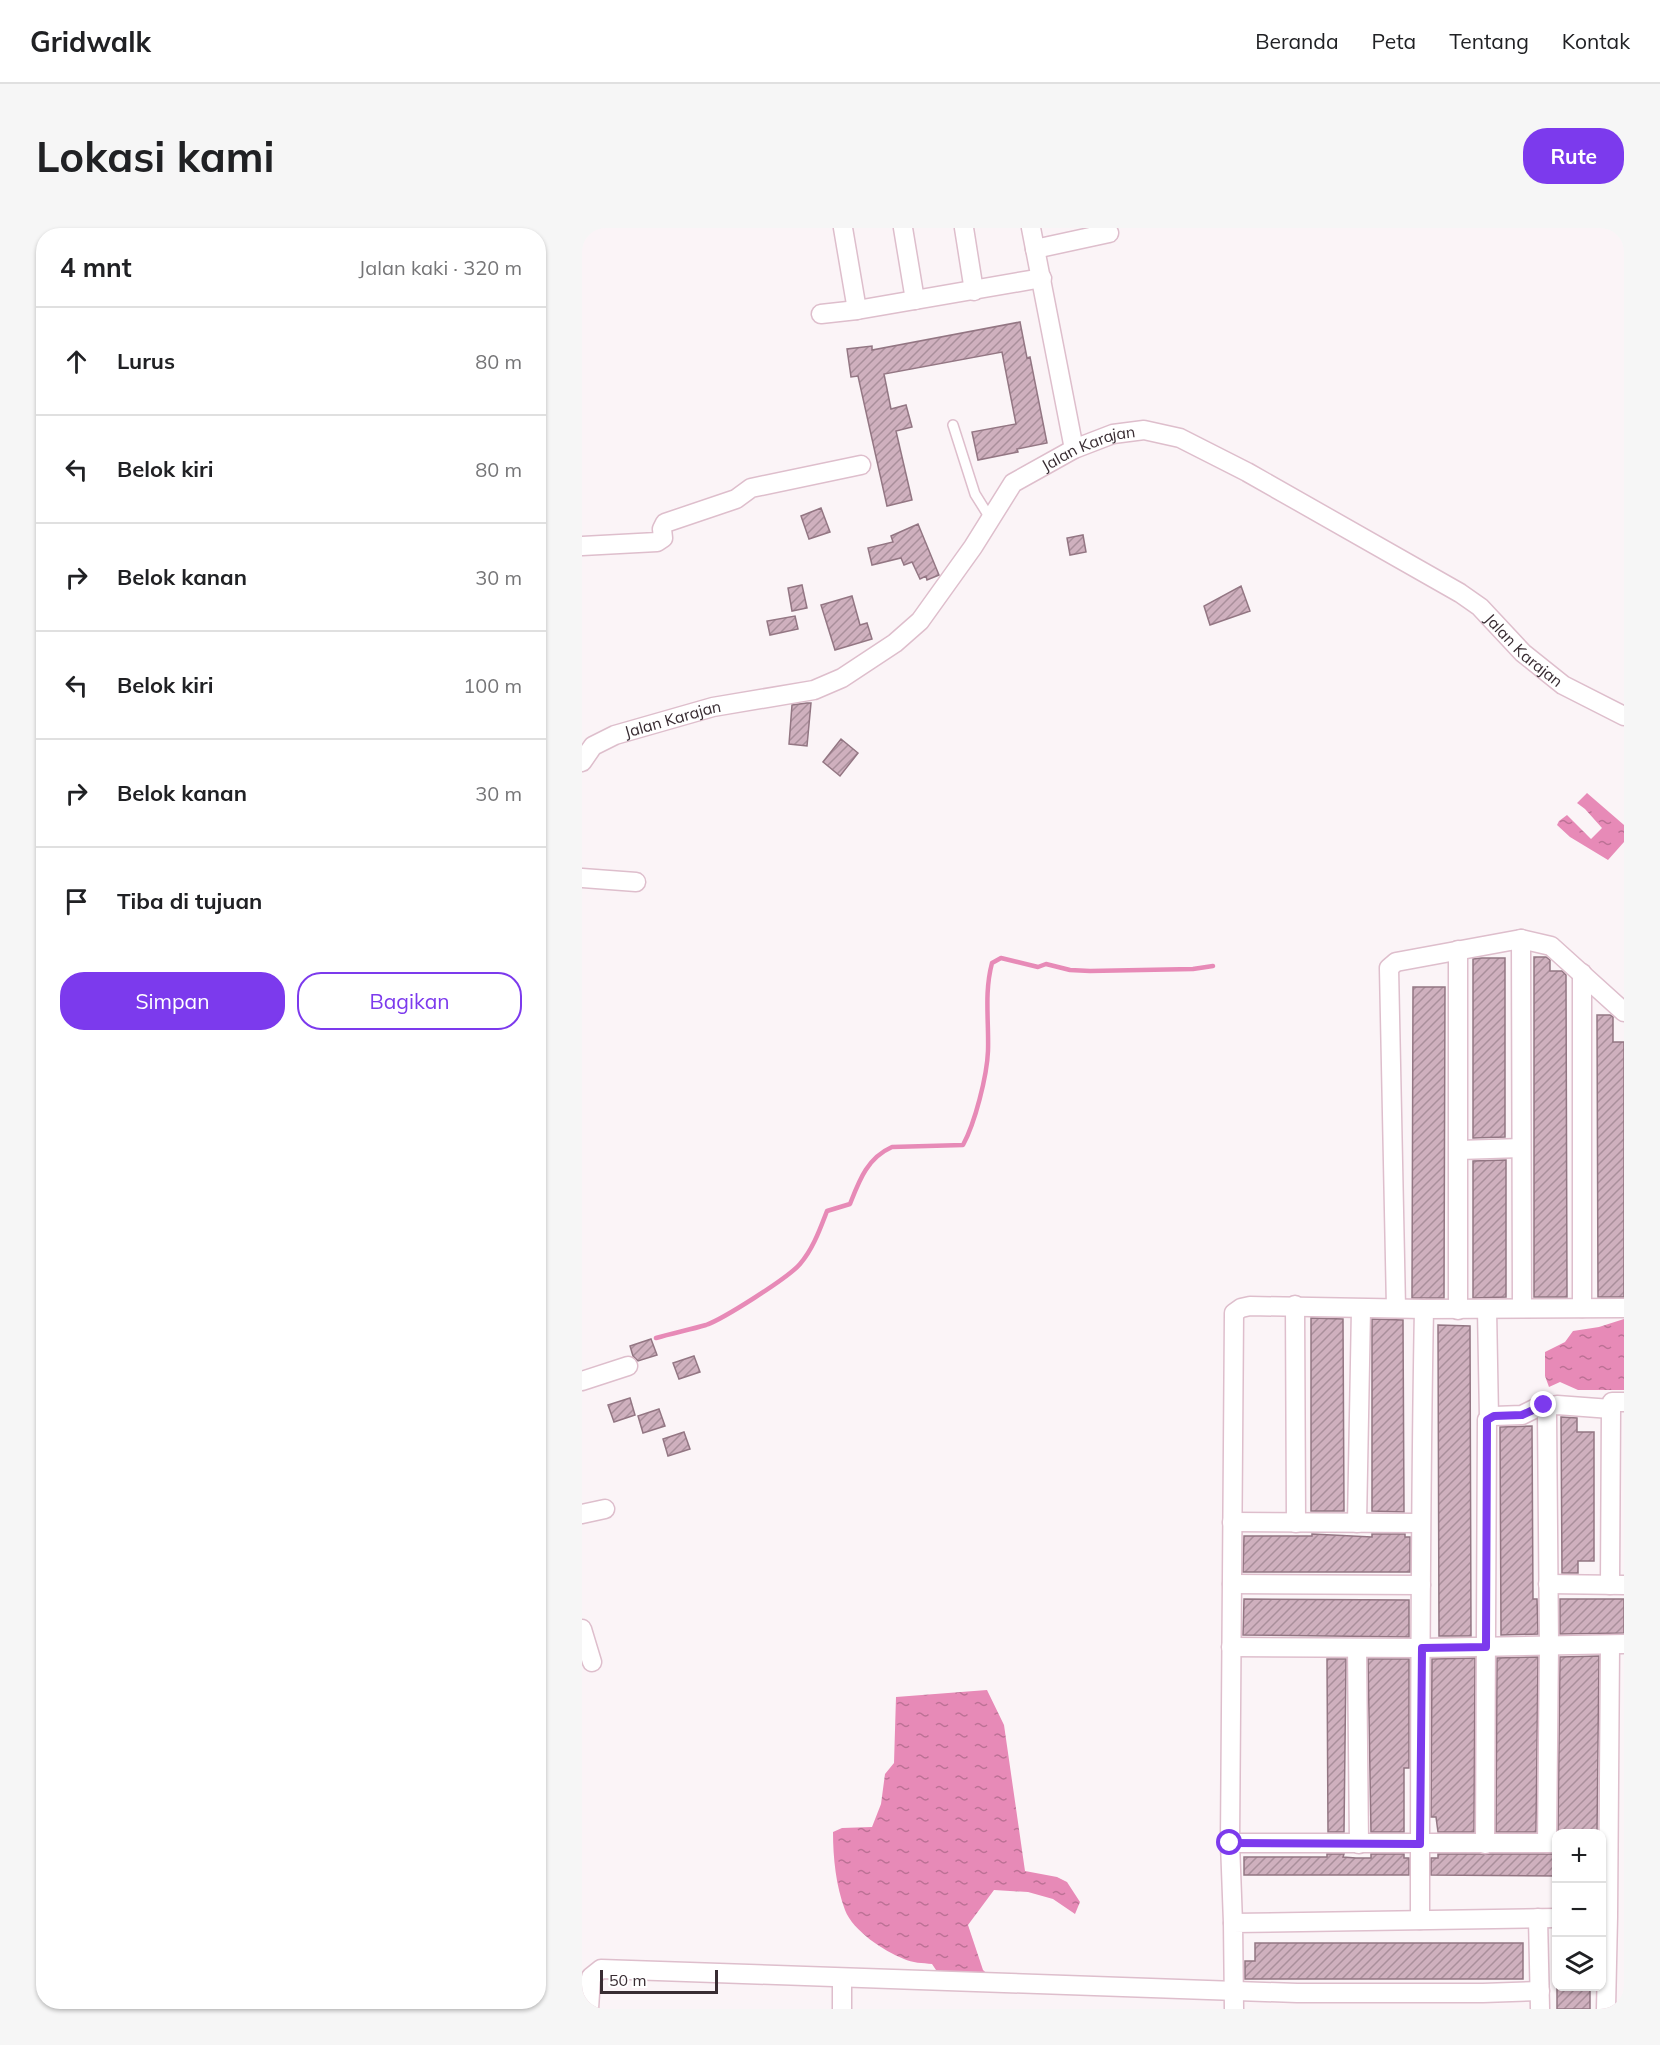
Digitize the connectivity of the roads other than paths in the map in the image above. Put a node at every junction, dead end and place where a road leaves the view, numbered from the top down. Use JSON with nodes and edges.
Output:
{"nodes":[{"id":1,"x":843,"y":228,"type":"edge"},
{"id":2,"x":903,"y":228,"type":"edge"},
{"id":3,"x":964,"y":228,"type":"edge"},
{"id":4,"x":1031,"y":228,"type":"edge"},
{"id":5,"x":1109,"y":233,"type":"dead end"},
{"id":6,"x":1035,"y":249,"type":"junction"},
{"id":7,"x":1042,"y":278,"type":"junction"},
{"id":8,"x":974,"y":291,"type":"junction"},
{"id":9,"x":915,"y":300,"type":"junction"},
{"id":10,"x":857,"y":310,"type":"junction"},
{"id":11,"x":821,"y":314,"type":"dead end"},
{"id":12,"x":953,"y":425,"type":"dead end"},
{"id":13,"x":1074,"y":449,"type":"junction"},
{"id":14,"x":861,"y":465,"type":"dead end"},
{"id":15,"x":990,"y":518,"type":"junction"},
{"id":16,"x":582,"y":546,"type":"edge"},
{"id":17,"x":1624,"y":716,"type":"edge"},
{"id":18,"x":582,"y":762,"type":"edge"},
{"id":19,"x":582,"y":878,"type":"edge"},
{"id":20,"x":636,"y":882,"type":"dead end"},
{"id":21,"x":1521,"y":939,"type":"junction"},
{"id":22,"x":1458,"y":950,"type":"junction"},
{"id":23,"x":1581,"y":973,"type":"junction"},
{"id":24,"x":1624,"y":1012,"type":"edge"},
{"id":25,"x":1521,"y":1148,"type":"junction"},
{"id":26,"x":1459,"y":1150,"type":"junction"},
{"id":27,"x":1295,"y":1305,"type":"junction"},
{"id":28,"x":1396,"y":1308,"type":"junction"},
{"id":29,"x":1522,"y":1308,"type":"junction"},
{"id":30,"x":1582,"y":1308,"type":"junction"},
{"id":31,"x":1624,"y":1308,"type":"edge"},
{"id":32,"x":1361,"y":1309,"type":"junction"},
{"id":33,"x":1424,"y":1309,"type":"junction"},
{"id":34,"x":1487,"y":1309,"type":"junction"},
{"id":35,"x":1458,"y":1310,"type":"junction"},
{"id":36,"x":628,"y":1366,"type":"dead end"},
{"id":37,"x":582,"y":1381,"type":"edge"},
{"id":38,"x":1618,"y":1406,"type":"edge"},
{"id":39,"x":1546,"y":1407,"type":"junction"},
{"id":40,"x":1489,"y":1418,"type":"junction"},
{"id":41,"x":605,"y":1509,"type":"dead end"},
{"id":42,"x":582,"y":1514,"type":"edge"},
{"id":43,"x":1232,"y":1522,"type":"junction"},
{"id":44,"x":1296,"y":1522,"type":"junction"},
{"id":45,"x":1357,"y":1523,"type":"junction"},
{"id":46,"x":1420,"y":1523,"type":"junction"},
{"id":47,"x":1232,"y":1584,"type":"junction"},
{"id":48,"x":1548,"y":1584,"type":"junction"},
{"id":49,"x":1421,"y":1585,"type":"junction"},
{"id":50,"x":1617,"y":1585,"type":"edge"},
{"id":51,"x":582,"y":1629,"type":"edge"},
{"id":52,"x":1549,"y":1645,"type":"junction"},
{"id":53,"x":1617,"y":1645,"type":"edge"},
{"id":54,"x":1231,"y":1647,"type":"junction"},
{"id":55,"x":1486,"y":1647,"type":"junction"},
{"id":56,"x":1358,"y":1648,"type":"junction"},
{"id":57,"x":1422,"y":1648,"type":"junction"},
{"id":58,"x":592,"y":1662,"type":"dead end"},
{"id":59,"x":1230,"y":1843,"type":"junction"},
{"id":60,"x":1552,"y":1843,"type":"edge"},
{"id":61,"x":1359,"y":1844,"type":"junction"},
{"id":62,"x":1420,"y":1844,"type":"junction"},
{"id":63,"x":1485,"y":1844,"type":"junction"},
{"id":64,"x":1611,"y":1845,"type":"edge"},
{"id":65,"x":1611,"y":1917,"type":"edge"},
{"id":66,"x":1538,"y":1918,"type":"junction"},
{"id":67,"x":1552,"y":1918,"type":"edge"},
{"id":68,"x":1420,"y":1920,"type":"junction"},
{"id":69,"x":1233,"y":1923,"type":"junction"},
{"id":70,"x":843,"y":1978,"type":"junction"},
{"id":71,"x":1612,"y":1998,"type":"edge"},
{"id":72,"x":1234,"y":2000,"type":"edge"},
{"id":73,"x":1540,"y":2000,"type":"edge"},
{"id":74,"x":1297,"y":2001,"type":"edge"},
{"id":75,"x":1360,"y":2001,"type":"edge"},
{"id":76,"x":1421,"y":2001,"type":"edge"},
{"id":77,"x":1483,"y":2001,"type":"edge"},
{"id":78,"x":589,"y":2009,"type":"edge"},
{"id":79,"x":842,"y":2009,"type":"edge"}],
"edges":[{"from":1,"to":10,"type":"street"},
{"from":2,"to":9,"type":"street"},
{"from":3,"to":8,"type":"street"},
{"from":4,"to":6,"type":"street"},
{"from":5,"to":6,"type":"street"},
{"from":6,"to":7,"type":"street"},
{"from":7,"to":8,"type":"street"},
{"from":7,"to":13,"type":"street"},
{"from":8,"to":9,"type":"street"},
{"from":9,"to":10,"type":"street"},
{"from":10,"to":11,"type":"street"},
{"from":12,"to":15,"type":"lane"},
{"from":13,"to":15,"type":"street","name":"Jalan Karajan"},
{"from":13,"to":17,"type":"street","name":"Jalan Karajan"},
{"from":14,"to":16,"type":"street"},
{"from":15,"to":18,"type":"street","name":"Jalan Karajan"},
{"from":19,"to":20,"type":"street"},
{"from":21,"to":22,"type":"street"},
{"from":21,"to":23,"type":"street"},
{"from":21,"to":25,"type":"street"},
{"from":22,"to":26,"type":"street"},
{"from":22,"to":28,"type":"street"},
{"from":23,"to":24,"type":"street"},
{"from":23,"to":30,"type":"street"},
{"from":25,"to":26,"type":"street"},
{"from":25,"to":29,"type":"street"},
{"from":26,"to":35,"type":"street"},
{"from":27,"to":32,"type":"street"},
{"from":27,"to":43,"type":"street"},
{"from":27,"to":44,"type":"street"},
{"from":28,"to":32,"type":"street"},
{"from":28,"to":33,"type":"street"},
{"from":29,"to":30,"type":"street"},
{"from":29,"to":34,"type":"street"},
{"from":30,"to":31,"type":"street"},
{"from":32,"to":45,"type":"street"},
{"from":33,"to":35,"type":"street"},
{"from":33,"to":46,"type":"street"},
{"from":34,"to":35,"type":"street"},
{"from":34,"to":40,"type":"street"},
{"from":36,"to":37,"type":"street"},
{"from":38,"to":39,"type":"street"},
{"from":38,"to":50,"type":"street"},
{"from":39,"to":40,"type":"street"},
{"from":39,"to":48,"type":"street"},
{"from":40,"to":55,"type":"street"},
{"from":41,"to":42,"type":"street"},
{"from":43,"to":44,"type":"street"},
{"from":43,"to":47,"type":"street"},
{"from":44,"to":45,"type":"street"},
{"from":45,"to":46,"type":"street"},
{"from":46,"to":49,"type":"street"},
{"from":47,"to":49,"type":"street"},
{"from":47,"to":54,"type":"street"},
{"from":48,"to":50,"type":"street"},
{"from":48,"to":52,"type":"street"},
{"from":49,"to":57,"type":"street"},
{"from":51,"to":58,"type":"street"},
{"from":52,"to":53,"type":"street"},
{"from":52,"to":55,"type":"street"},
{"from":52,"to":60,"type":"street"},
{"from":53,"to":64,"type":"street"},
{"from":54,"to":56,"type":"street"},
{"from":54,"to":59,"type":"street"},
{"from":55,"to":57,"type":"street"},
{"from":55,"to":63,"type":"street"},
{"from":56,"to":57,"type":"street"},
{"from":56,"to":61,"type":"street"},
{"from":57,"to":62,"type":"street"},
{"from":59,"to":61,"type":"street"},
{"from":59,"to":69,"type":"street"},
{"from":60,"to":63,"type":"street"},
{"from":61,"to":62,"type":"street"},
{"from":62,"to":63,"type":"street"},
{"from":62,"to":68,"type":"street"},
{"from":64,"to":65,"type":"street"},
{"from":65,"to":71,"type":"street"},
{"from":66,"to":67,"type":"street"},
{"from":66,"to":68,"type":"street"},
{"from":66,"to":73,"type":"street"},
{"from":68,"to":69,"type":"street"},
{"from":69,"to":72,"type":"street"},
{"from":70,"to":72,"type":"street"},
{"from":70,"to":78,"type":"street"},
{"from":70,"to":79,"type":"street"},
{"from":72,"to":74,"type":"street"},
{"from":73,"to":77,"type":"street"},
{"from":74,"to":75,"type":"street"},
{"from":75,"to":76,"type":"street"},
{"from":76,"to":77,"type":"street"}]}
